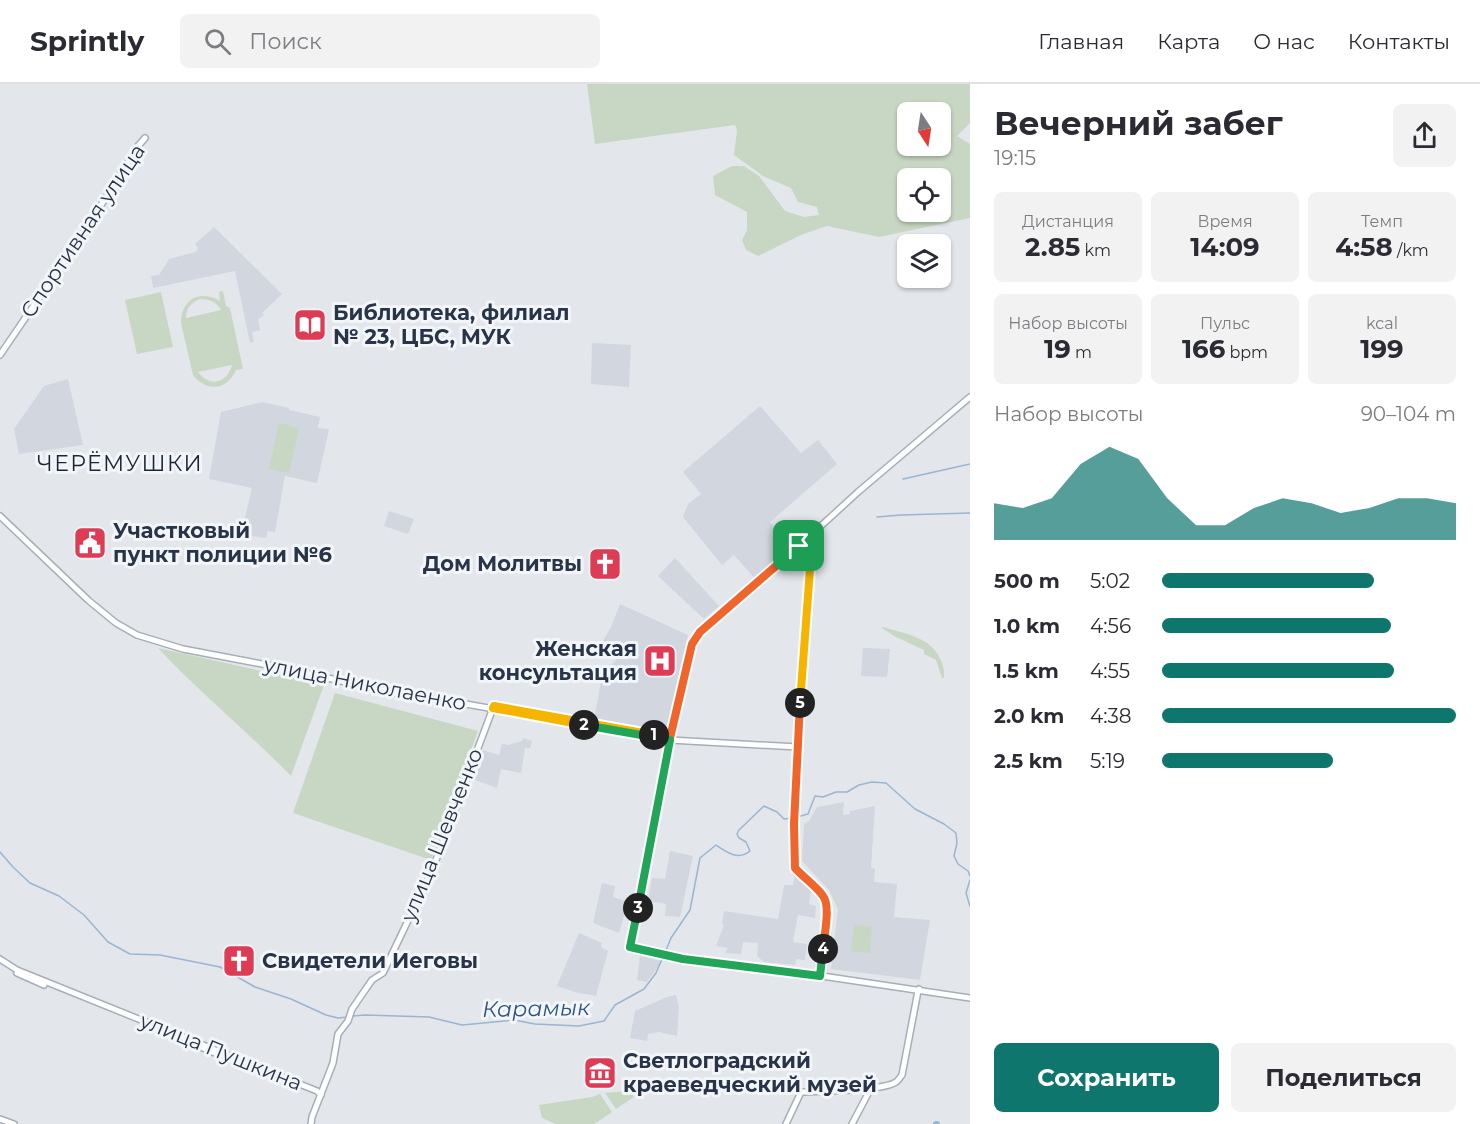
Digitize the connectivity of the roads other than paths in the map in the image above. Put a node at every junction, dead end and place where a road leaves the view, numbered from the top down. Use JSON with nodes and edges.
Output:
{"nodes":[{"id":1,"x":145,"y":138,"type":"dead end"},
{"id":2,"x":0,"y":355,"type":"edge"},
{"id":3,"x":970,"y":398,"type":"edge"},
{"id":4,"x":0,"y":514,"type":"edge"},
{"id":5,"x":810,"y":537,"type":"junction"},
{"id":6,"x":493,"y":707,"type":"junction"},
{"id":7,"x":672,"y":740,"type":"junction"},
{"id":8,"x":798,"y":747,"type":"junction"},
{"id":9,"x":0,"y":961,"type":"edge"},
{"id":10,"x":820,"y":976,"type":"junction"},
{"id":11,"x":918,"y":990,"type":"junction"},
{"id":12,"x":970,"y":997,"type":"edge"},
{"id":13,"x":871,"y":1088,"type":"junction"},
{"id":14,"x":321,"y":1095,"type":"junction"},
{"id":15,"x":0,"y":1119,"type":"edge"},
{"id":16,"x":15,"y":1124,"type":"edge"},
{"id":17,"x":311,"y":1124,"type":"edge"},
{"id":18,"x":786,"y":1124,"type":"edge"},
{"id":19,"x":852,"y":1124,"type":"edge"}],
"edges":[{"from":1,"to":2,"type":"main road","name":"Спортивная улица"},
{"from":3,"to":5,"type":"main road"},
{"from":4,"to":6,"type":"main road","name":"улица Николаенко"},
{"from":4,"to":6,"type":"main road","name":"улица Николаенко"},
{"from":5,"to":7,"type":"main road"},
{"from":5,"to":8,"type":"main road"},
{"from":6,"to":7,"type":"main road","name":"улица Николаенко"},
{"from":6,"to":14,"type":"main road","name":"улица Шевченко"},
{"from":7,"to":8,"type":"main road","name":"улица Николаенко"},
{"from":7,"to":10,"type":"main road"},
{"from":8,"to":10,"type":"main road"},
{"from":9,"to":14,"type":"main road","name":"улица Пушкина"},
{"from":10,"to":11,"type":"main road"},
{"from":11,"to":12,"type":"main road"},
{"from":11,"to":13,"type":"main road"},
{"from":13,"to":18,"type":"main road"},
{"from":13,"to":19,"type":"main road"},
{"from":14,"to":17,"type":"main road","name":"улица Шевченко"},
{"from":15,"to":16,"type":"main road"}]}
